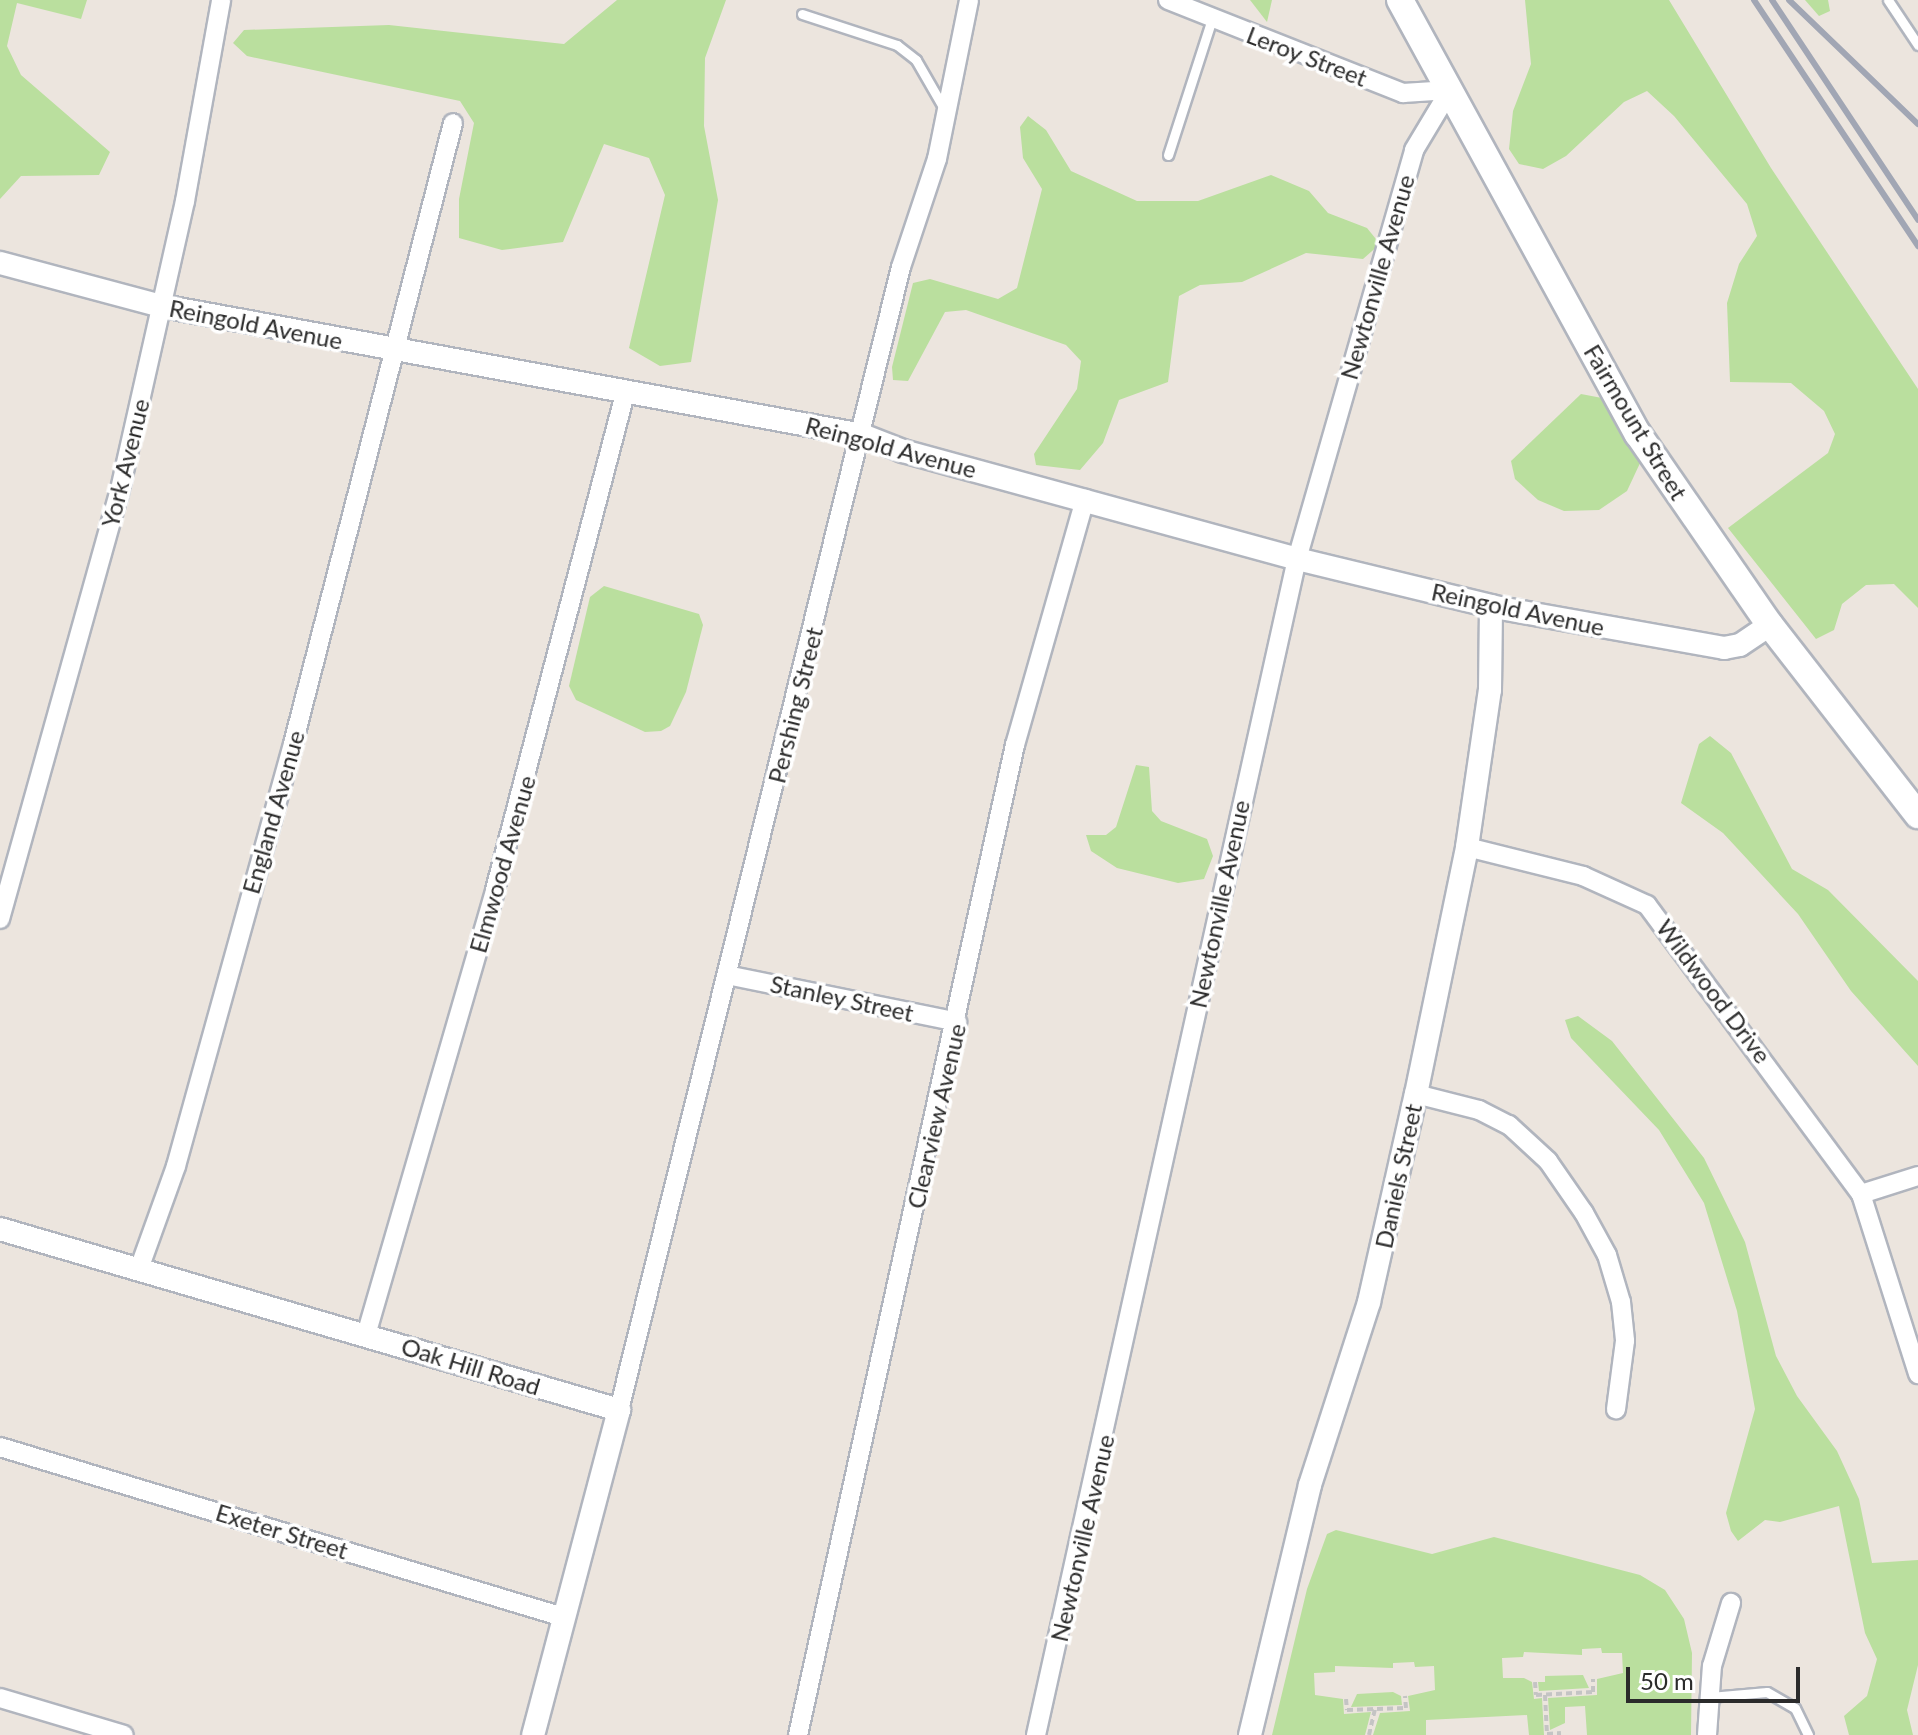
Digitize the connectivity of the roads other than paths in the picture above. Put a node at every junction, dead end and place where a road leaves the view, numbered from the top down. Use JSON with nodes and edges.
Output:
{"nodes":[{"id":1,"x":221,"y":0,"type":"edge"},
{"id":2,"x":969,"y":0,"type":"edge"},
{"id":3,"x":1168,"y":0,"type":"edge"},
{"id":4,"x":1400,"y":0,"type":"edge"},
{"id":5,"x":1888,"y":0,"type":"edge"},
{"id":6,"x":802,"y":14,"type":"dead end"},
{"id":7,"x":1212,"y":19,"type":"junction"},
{"id":8,"x":1918,"y":45,"type":"edge"},
{"id":9,"x":1450,"y":90,"type":"junction"},
{"id":10,"x":947,"y":113,"type":"junction"},
{"id":11,"x":453,"y":123,"type":"dead end"},
{"id":12,"x":1168,"y":155,"type":"dead end"},
{"id":13,"x":0,"y":263,"type":"edge"},
{"id":14,"x":162,"y":306,"type":"junction"},
{"id":15,"x":394,"y":350,"type":"junction"},
{"id":16,"x":626,"y":390,"type":"junction"},
{"id":17,"x":862,"y":435,"type":"junction"},
{"id":18,"x":1085,"y":499,"type":"junction"},
{"id":19,"x":1297,"y":559,"type":"junction"},
{"id":20,"x":1491,"y":606,"type":"junction"},
{"id":21,"x":1770,"y":625,"type":"junction"},
{"id":22,"x":1918,"y":815,"type":"edge"},
{"id":23,"x":1467,"y":847,"type":"junction"},
{"id":24,"x":0,"y":919,"type":"edge"},
{"id":25,"x":727,"y":975,"type":"junction"},
{"id":26,"x":957,"y":1022,"type":"junction"},
{"id":27,"x":1416,"y":1094,"type":"junction"},
{"id":28,"x":1918,"y":1176,"type":"edge"},
{"id":29,"x":1861,"y":1194,"type":"junction"},
{"id":30,"x":0,"y":1229,"type":"edge"},
{"id":31,"x":139,"y":1269,"type":"junction"},
{"id":32,"x":366,"y":1335,"type":"junction"},
{"id":33,"x":1918,"y":1374,"type":"edge"},
{"id":34,"x":1616,"y":1409,"type":"dead end"},
{"id":35,"x":619,"y":1410,"type":"junction"},
{"id":36,"x":0,"y":1447,"type":"edge"},
{"id":37,"x":1731,"y":1603,"type":"dead end"},
{"id":38,"x":563,"y":1617,"type":"junction"},
{"id":39,"x":1710,"y":1697,"type":"junction"},
{"id":40,"x":0,"y":1698,"type":"edge"},
{"id":41,"x":121,"y":1735,"type":"edge"},
{"id":42,"x":533,"y":1735,"type":"edge"},
{"id":43,"x":798,"y":1735,"type":"edge"},
{"id":44,"x":1036,"y":1735,"type":"edge"},
{"id":45,"x":1250,"y":1735,"type":"edge"},
{"id":46,"x":1707,"y":1735,"type":"edge"},
{"id":47,"x":1808,"y":1735,"type":"edge"}],
"edges":[{"from":1,"to":14,"type":"street","name":"York Avenue"},
{"from":2,"to":10,"type":"street","name":"Pershing Street"},
{"from":3,"to":7,"type":"street","name":"Leroy Street"},
{"from":4,"to":9,"type":"main road","name":"Fairmount Street"},
{"from":5,"to":8,"type":"lane"},
{"from":6,"to":10,"type":"lane"},
{"from":7,"to":9,"type":"street","name":"Leroy Street"},
{"from":7,"to":12,"type":"lane"},
{"from":9,"to":19,"type":"street","name":"Newtonville Avenue"},
{"from":9,"to":21,"type":"main road","name":"Fairmount Street"},
{"from":10,"to":17,"type":"street","name":"Pershing Street"},
{"from":11,"to":15,"type":"street","name":"England Avenue"},
{"from":13,"to":14,"type":"street","name":"Reingold Avenue"},
{"from":14,"to":15,"type":"street","name":"Reingold Avenue"},
{"from":14,"to":24,"type":"street","name":"York Avenue"},
{"from":15,"to":16,"type":"street","name":"Reingold Avenue"},
{"from":15,"to":31,"type":"street","name":"England Avenue"},
{"from":16,"to":17,"type":"street","name":"Reingold Avenue"},
{"from":16,"to":32,"type":"street","name":"Elmwood Avenue"},
{"from":17,"to":18,"type":"street","name":"Reingold Avenue"},
{"from":17,"to":25,"type":"street","name":"Pershing Street"},
{"from":18,"to":19,"type":"street","name":"Reingold Avenue"},
{"from":18,"to":26,"type":"street","name":"Clearview Avenue"},
{"from":19,"to":20,"type":"street","name":"Reingold Avenue"},
{"from":19,"to":44,"type":"street","name":"Newtonville Avenue"},
{"from":20,"to":21,"type":"street","name":"Reingold Avenue"},
{"from":20,"to":23,"type":"street","name":"Daniels Street"},
{"from":21,"to":22,"type":"main road","name":"Fairmount Street"},
{"from":23,"to":27,"type":"street","name":"Daniels Street"},
{"from":23,"to":29,"type":"street","name":"Wildwood Drive"},
{"from":25,"to":26,"type":"street","name":"Stanley Street"},
{"from":25,"to":35,"type":"street","name":"Pershing Street"},
{"from":26,"to":43,"type":"street","name":"Clearview Avenue"},
{"from":27,"to":34,"type":"street"},
{"from":27,"to":45,"type":"street","name":"Daniels Street"},
{"from":28,"to":29,"type":"street"},
{"from":29,"to":33,"type":"street","name":"Wildwood Drive"},
{"from":30,"to":31,"type":"street","name":"Oak Hill Road"},
{"from":31,"to":32,"type":"street","name":"Oak Hill Road"},
{"from":32,"to":35,"type":"street","name":"Oak Hill Road"},
{"from":35,"to":38,"type":"street"},
{"from":36,"to":38,"type":"street","name":"Exeter Street"},
{"from":37,"to":39,"type":"street"},
{"from":38,"to":42,"type":"street"},
{"from":39,"to":46,"type":"street"},
{"from":39,"to":47,"type":"lane"},
{"from":40,"to":41,"type":"street"}]}
